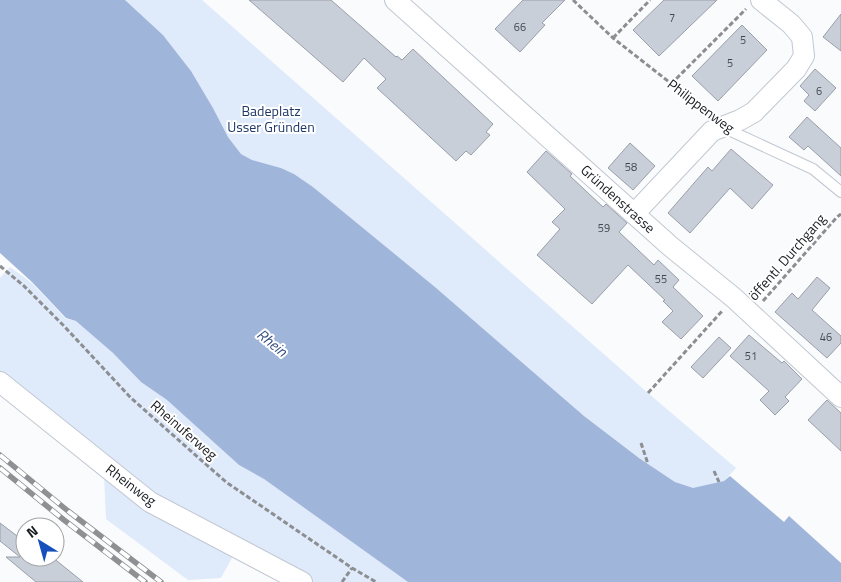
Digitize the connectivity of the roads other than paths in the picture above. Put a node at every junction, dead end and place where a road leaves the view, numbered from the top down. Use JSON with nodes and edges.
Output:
{"nodes":[{"id":1,"x":394,"y":0,"type":"edge"},
{"id":2,"x":754,"y":4,"type":"edge"},
{"id":3,"x":724,"y":125,"type":"junction"},
{"id":4,"x":841,"y":192,"type":"edge"},
{"id":5,"x":634,"y":214,"type":"junction"},
{"id":6,"x":0,"y":382,"type":"edge"},
{"id":7,"x":841,"y":397,"type":"edge"},
{"id":8,"x":302,"y":582,"type":"edge"}],
"edges":[{"from":1,"to":5,"type":"street","name":"Gründenstrasse"},
{"from":2,"to":3,"type":"street"},
{"from":3,"to":4,"type":"lane","name":"Philippenweg"},
{"from":3,"to":5,"type":"street"},
{"from":5,"to":7,"type":"street","name":"Gründenstrasse"},
{"from":6,"to":8,"type":"street","name":"Rheinweg"}]}
